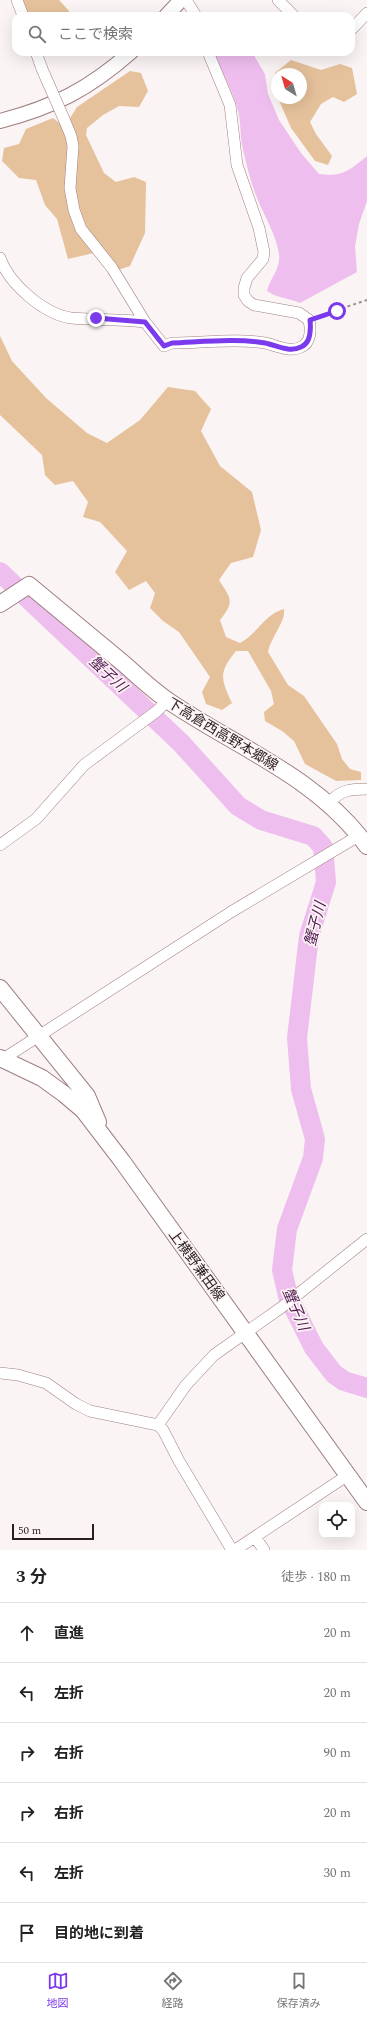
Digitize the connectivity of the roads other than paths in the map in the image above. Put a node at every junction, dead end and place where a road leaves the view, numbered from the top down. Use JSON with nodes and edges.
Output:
{"nodes":[{"id":1,"x":17,"y":0,"type":"edge"},
{"id":2,"x":181,"y":0,"type":"edge"},
{"id":3,"x":186,"y":0,"type":"edge"},
{"id":4,"x":278,"y":0,"type":"edge"},
{"id":5,"x":22,"y":12,"type":"edge"},
{"id":6,"x":170,"y":12,"type":"edge"},
{"id":7,"x":194,"y":12,"type":"edge"},
{"id":8,"x":290,"y":12,"type":"edge"},
{"id":9,"x":367,"y":13,"type":"edge"},
{"id":10,"x":355,"y":26,"type":"edge"},
{"id":11,"x":37,"y":56,"type":"edge"},
{"id":12,"x":126,"y":56,"type":"edge"},
{"id":13,"x":210,"y":56,"type":"edge"},
{"id":14,"x":0,"y":120,"type":"edge"},
{"id":15,"x":0,"y":258,"type":"edge"},
{"id":16,"x":145,"y":322,"type":"junction"},
{"id":17,"x":0,"y":604,"type":"edge"},
{"id":18,"x":162,"y":706,"type":"junction"},
{"id":19,"x":367,"y":789,"type":"edge"},
{"id":20,"x":329,"y":803,"type":"junction"},
{"id":21,"x":363,"y":840,"type":"edge"},
{"id":22,"x":0,"y":845,"type":"edge"},
{"id":23,"x":0,"y":988,"type":"edge"},
{"id":24,"x":39,"y":1034,"type":"junction"},
{"id":25,"x":1,"y":1059,"type":"edge"},
{"id":26,"x":100,"y":1131,"type":"junction"},
{"id":27,"x":367,"y":1239,"type":"edge"},
{"id":28,"x":245,"y":1333,"type":"junction"},
{"id":29,"x":0,"y":1373,"type":"edge"},
{"id":30,"x":158,"y":1425,"type":"junction"},
{"id":31,"x":348,"y":1476,"type":"junction"},
{"id":32,"x":367,"y":1502,"type":"edge"},
{"id":33,"x":254,"y":1537,"type":"junction"},
{"id":34,"x":232,"y":1550,"type":"edge"},
{"id":35,"x":236,"y":1550,"type":"edge"},
{"id":36,"x":264,"y":1550,"type":"edge"}],
"edges":[{"from":1,"to":5,"type":"street"},
{"from":2,"to":6,"type":"street"},
{"from":3,"to":7,"type":"street"},
{"from":4,"to":8,"type":"street"},
{"from":9,"to":10,"type":"street"},
{"from":11,"to":16,"type":"street","bridge":true},
{"from":12,"to":14,"type":"street"},
{"from":13,"to":16,"type":"street"},
{"from":15,"to":16,"type":"street"},
{"from":17,"to":18,"type":"main road","name":"下高倉西高野本郷線"},
{"from":18,"to":20,"type":"main road","name":"下高倉西高野本郷線"},
{"from":18,"to":22,"type":"street"},
{"from":19,"to":20,"type":"street"},
{"from":20,"to":21,"type":"main road","name":"下高倉西高野本郷線"},
{"from":21,"to":24,"type":"street"},
{"from":23,"to":24,"type":"main road"},
{"from":24,"to":25,"type":"street"},
{"from":24,"to":26,"type":"main road"},
{"from":25,"to":26,"type":"main road","name":"上横野兼田線"},
{"from":26,"to":28,"type":"main road","name":"上横野兼田線"},
{"from":27,"to":28,"type":"street"},
{"from":28,"to":30,"type":"street"},
{"from":28,"to":31,"type":"main road","name":"上横野兼田線"},
{"from":29,"to":30,"type":"street"},
{"from":30,"to":34,"type":"street"},
{"from":31,"to":32,"type":"main road","name":"上横野兼田線"},
{"from":31,"to":33,"type":"street"},
{"from":33,"to":35,"type":"street"},
{"from":33,"to":36,"type":"street"}]}
